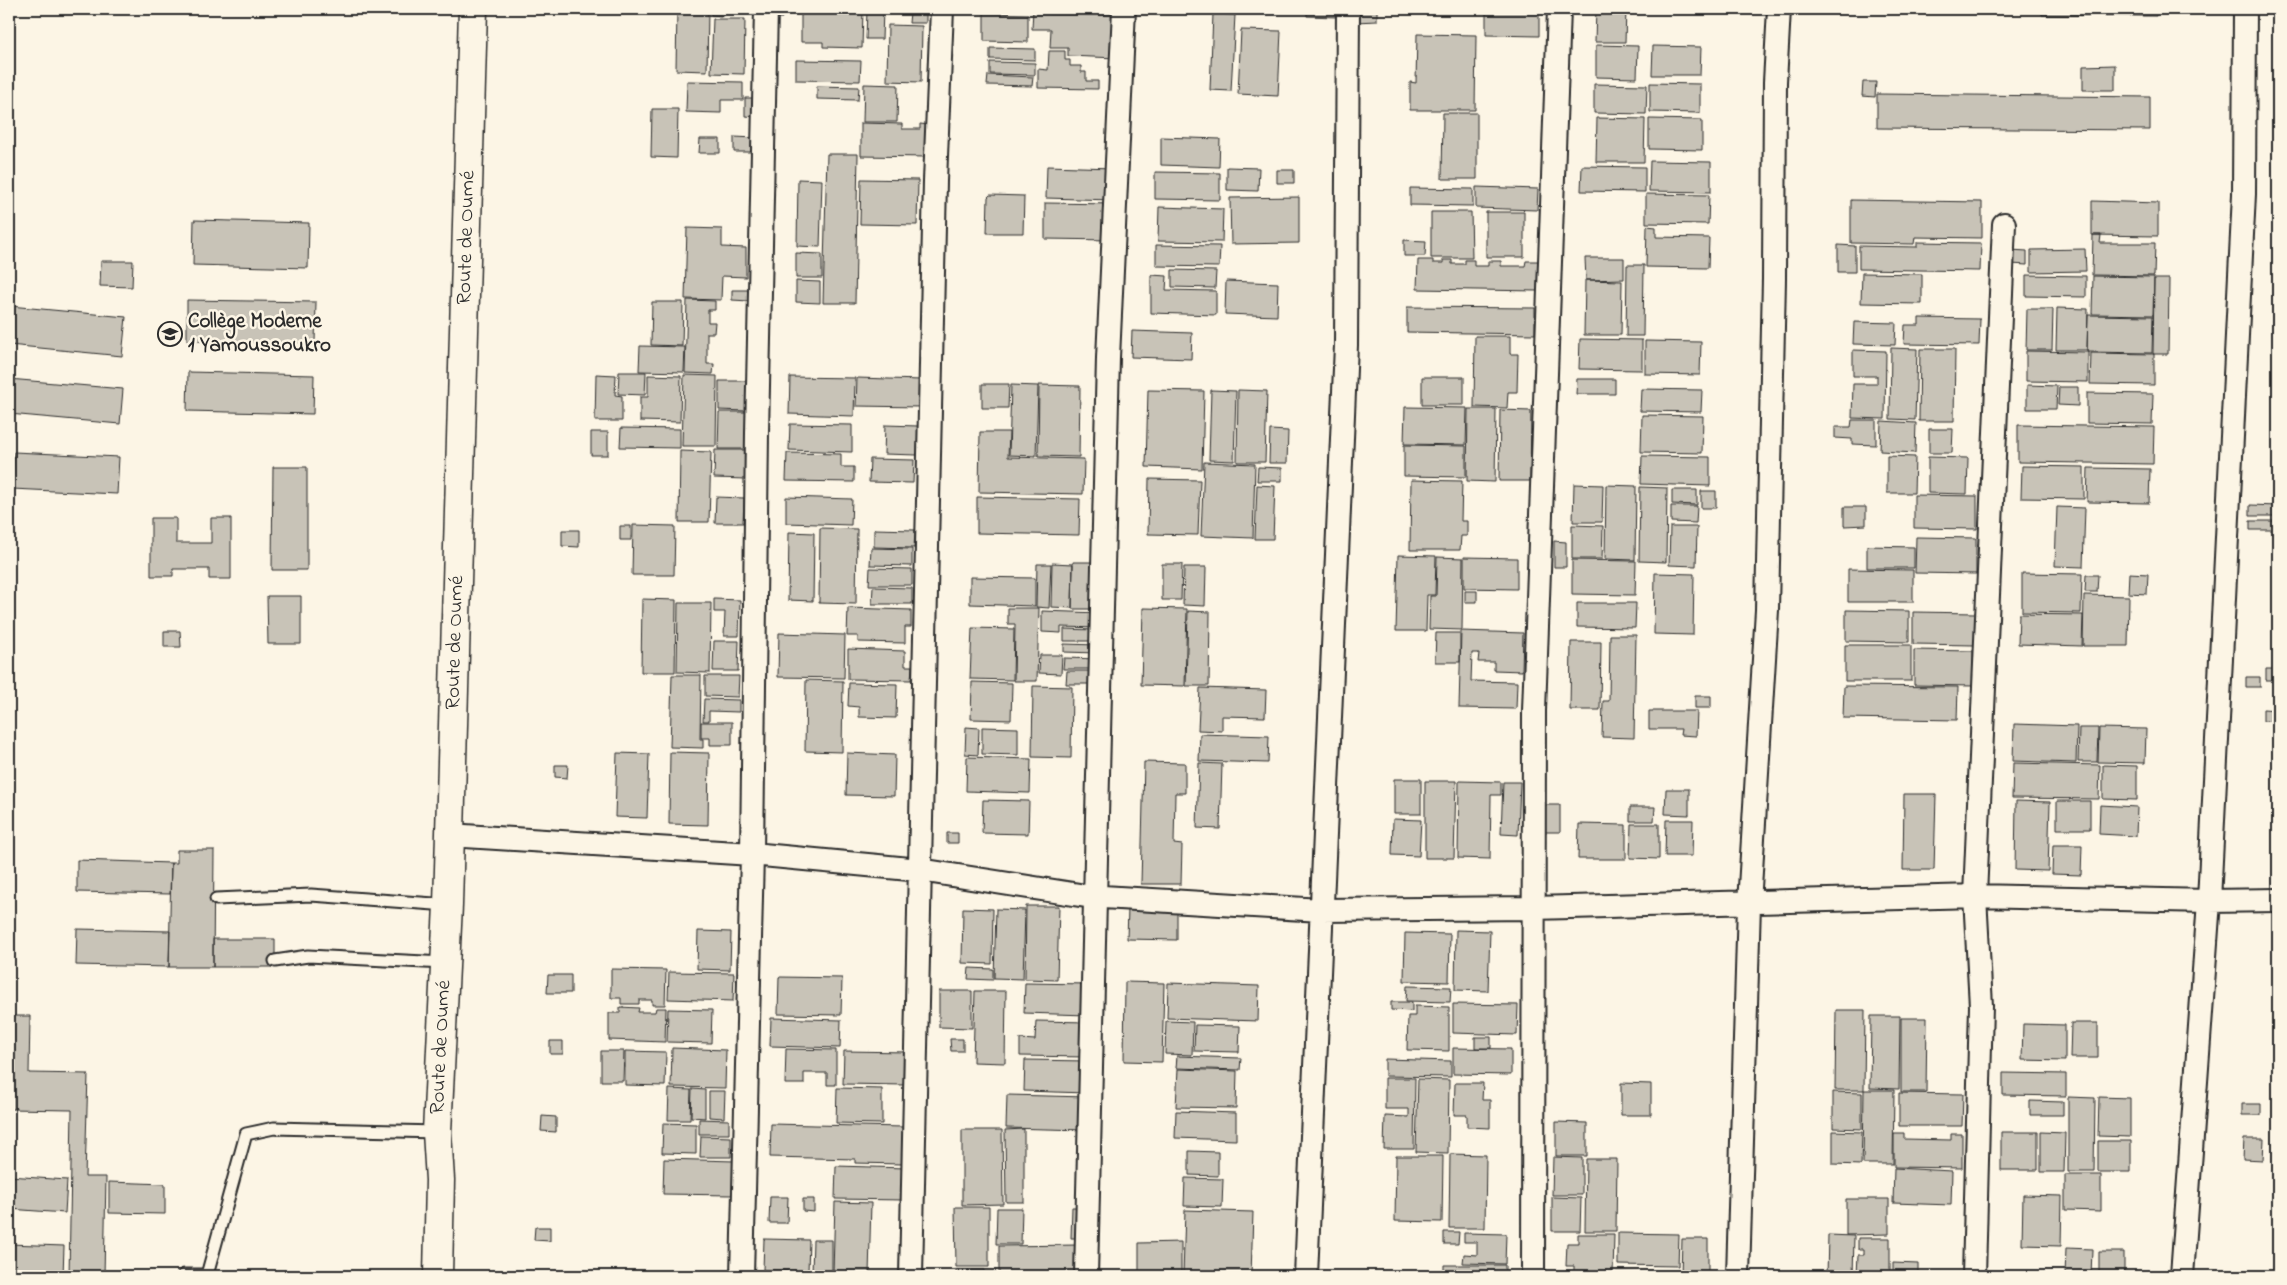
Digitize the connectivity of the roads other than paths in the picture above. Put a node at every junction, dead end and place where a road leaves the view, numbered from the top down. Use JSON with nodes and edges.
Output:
{"nodes":[{"id":1,"x":473,"y":9,"type":"edge"},
{"id":2,"x":766,"y":9,"type":"edge"},
{"id":3,"x":942,"y":9,"type":"edge"},
{"id":4,"x":1124,"y":9,"type":"edge"},
{"id":5,"x":1348,"y":9,"type":"edge"},
{"id":6,"x":1559,"y":9,"type":"edge"},
{"id":7,"x":1779,"y":9,"type":"edge"},
{"id":8,"x":2245,"y":9,"type":"edge"},
{"id":9,"x":2004,"y":224,"type":"dead end"},
{"id":10,"x":449,"y":835,"type":"junction"},
{"id":11,"x":752,"y":854,"type":"junction"},
{"id":12,"x":920,"y":870,"type":"junction"},
{"id":13,"x":1975,"y":896,"type":"junction"},
{"id":14,"x":1094,"y":897,"type":"junction"},
{"id":15,"x":216,"y":899,"type":"dead end"},
{"id":16,"x":2278,"y":900,"type":"edge"},
{"id":17,"x":2209,"y":901,"type":"junction"},
{"id":18,"x":1749,"y":904,"type":"junction"},
{"id":19,"x":448,"y":905,"type":"junction"},
{"id":20,"x":1533,"y":908,"type":"junction"},
{"id":21,"x":1322,"y":910,"type":"junction"},
{"id":22,"x":275,"y":961,"type":"dead end"},
{"id":23,"x":444,"y":963,"type":"junction"},
{"id":24,"x":437,"y":1132,"type":"junction"},
{"id":25,"x":184,"y":1275,"type":"edge"},
{"id":26,"x":438,"y":1276,"type":"edge"},
{"id":27,"x":742,"y":1276,"type":"edge"},
{"id":28,"x":911,"y":1276,"type":"edge"},
{"id":29,"x":1086,"y":1276,"type":"edge"},
{"id":30,"x":1306,"y":1276,"type":"edge"},
{"id":31,"x":1533,"y":1276,"type":"edge"},
{"id":32,"x":1738,"y":1276,"type":"edge"},
{"id":33,"x":1974,"y":1276,"type":"edge"},
{"id":34,"x":2182,"y":1276,"type":"edge"}],
"edges":[{"from":1,"to":10,"type":"street","name":"Route de Oumé"},
{"from":2,"to":11,"type":"street"},
{"from":3,"to":12,"type":"street"},
{"from":4,"to":14,"type":"street"},
{"from":5,"to":21,"type":"street"},
{"from":6,"to":20,"type":"street"},
{"from":7,"to":18,"type":"street"},
{"from":8,"to":17,"type":"street"},
{"from":9,"to":13,"type":"street"},
{"from":10,"to":11,"type":"street"},
{"from":10,"to":19,"type":"street","name":"Route de Oumé"},
{"from":11,"to":12,"type":"street"},
{"from":11,"to":27,"type":"street"},
{"from":12,"to":14,"type":"street"},
{"from":12,"to":28,"type":"street"},
{"from":13,"to":17,"type":"street"},
{"from":13,"to":18,"type":"street"},
{"from":13,"to":33,"type":"street"},
{"from":14,"to":21,"type":"street"},
{"from":14,"to":29,"type":"street"},
{"from":15,"to":19,"type":"lane"},
{"from":16,"to":17,"type":"street"},
{"from":17,"to":34,"type":"street"},
{"from":18,"to":20,"type":"street"},
{"from":18,"to":32,"type":"street"},
{"from":19,"to":23,"type":"street","name":"Route de Oumé"},
{"from":20,"to":21,"type":"street"},
{"from":20,"to":31,"type":"street"},
{"from":21,"to":30,"type":"street"},
{"from":22,"to":23,"type":"lane"},
{"from":23,"to":24,"type":"street","name":"Route de Oumé"},
{"from":24,"to":25,"type":"lane"},
{"from":24,"to":26,"type":"street","name":"Route de Oumé"}]}
